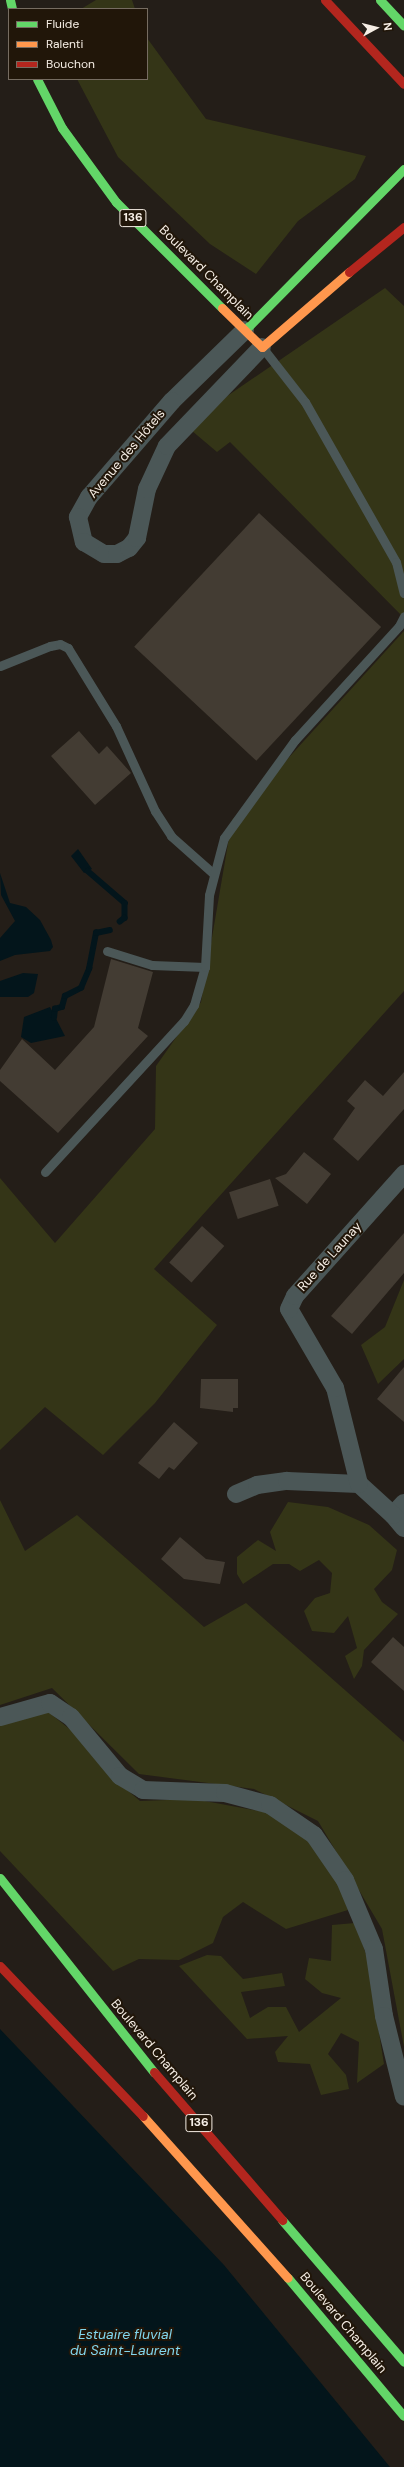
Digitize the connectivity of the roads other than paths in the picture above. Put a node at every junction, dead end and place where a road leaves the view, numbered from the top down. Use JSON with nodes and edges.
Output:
{"nodes":[{"id":1,"x":325,"y":0,"type":"edge"},
{"id":2,"x":382,"y":2,"type":"edge"},
{"id":3,"x":404,"y":26,"type":"edge"},
{"id":4,"x":38,"y":80,"type":"edge"},
{"id":5,"x":404,"y":84,"type":"edge"},
{"id":6,"x":404,"y":169,"type":"edge"},
{"id":7,"x":404,"y":227,"type":"edge"},
{"id":8,"x":253,"y":338,"type":"junction"},
{"id":9,"x":404,"y":593,"type":"edge"},
{"id":10,"x":404,"y":616,"type":"edge"},
{"id":11,"x":0,"y":666,"type":"edge"},
{"id":12,"x":214,"y":874,"type":"junction"},
{"id":13,"x":107,"y":951,"type":"dead end"},
{"id":14,"x":205,"y":967,"type":"junction"},
{"id":15,"x":45,"y":1172,"type":"dead end"},
{"id":16,"x":404,"y":1174,"type":"edge"},
{"id":17,"x":359,"y":1484,"type":"junction"},
{"id":18,"x":236,"y":1494,"type":"dead end"},
{"id":19,"x":400,"y":1515,"type":"edge"},
{"id":20,"x":0,"y":1717,"type":"edge"},
{"id":21,"x":0,"y":1878,"type":"edge"},
{"id":22,"x":0,"y":1966,"type":"edge"},
{"id":23,"x":404,"y":2097,"type":"edge"},
{"id":24,"x":404,"y":2362,"type":"edge"},
{"id":25,"x":404,"y":2416,"type":"edge"}],
"edges":[{"from":1,"to":5,"type":"main road"},
{"from":2,"to":3,"type":"main road"},
{"from":4,"to":8,"type":"main road","name":"Boulevard Champlain","number":"136"},
{"from":6,"to":8,"type":"main road","name":"Avenue des Hôtels"},
{"from":7,"to":8,"type":"main road","name":"Avenue des Hôtels"},
{"from":8,"to":8,"type":"street","name":"Avenue des Hôtels"},
{"from":8,"to":9,"type":"lane"},
{"from":10,"to":12,"type":"lane"},
{"from":11,"to":12,"type":"lane"},
{"from":12,"to":14,"type":"lane"},
{"from":13,"to":14,"type":"lane"},
{"from":14,"to":15,"type":"lane"},
{"from":16,"to":17,"type":"street","name":"Rue de Launay"},
{"from":17,"to":18,"type":"street"},
{"from":17,"to":19,"type":"street"},
{"from":20,"to":23,"type":"street"},
{"from":21,"to":24,"type":"main road","name":"Boulevard Champlain","number":"136"},
{"from":22,"to":25,"type":"main road","name":"Boulevard Champlain"}]}
